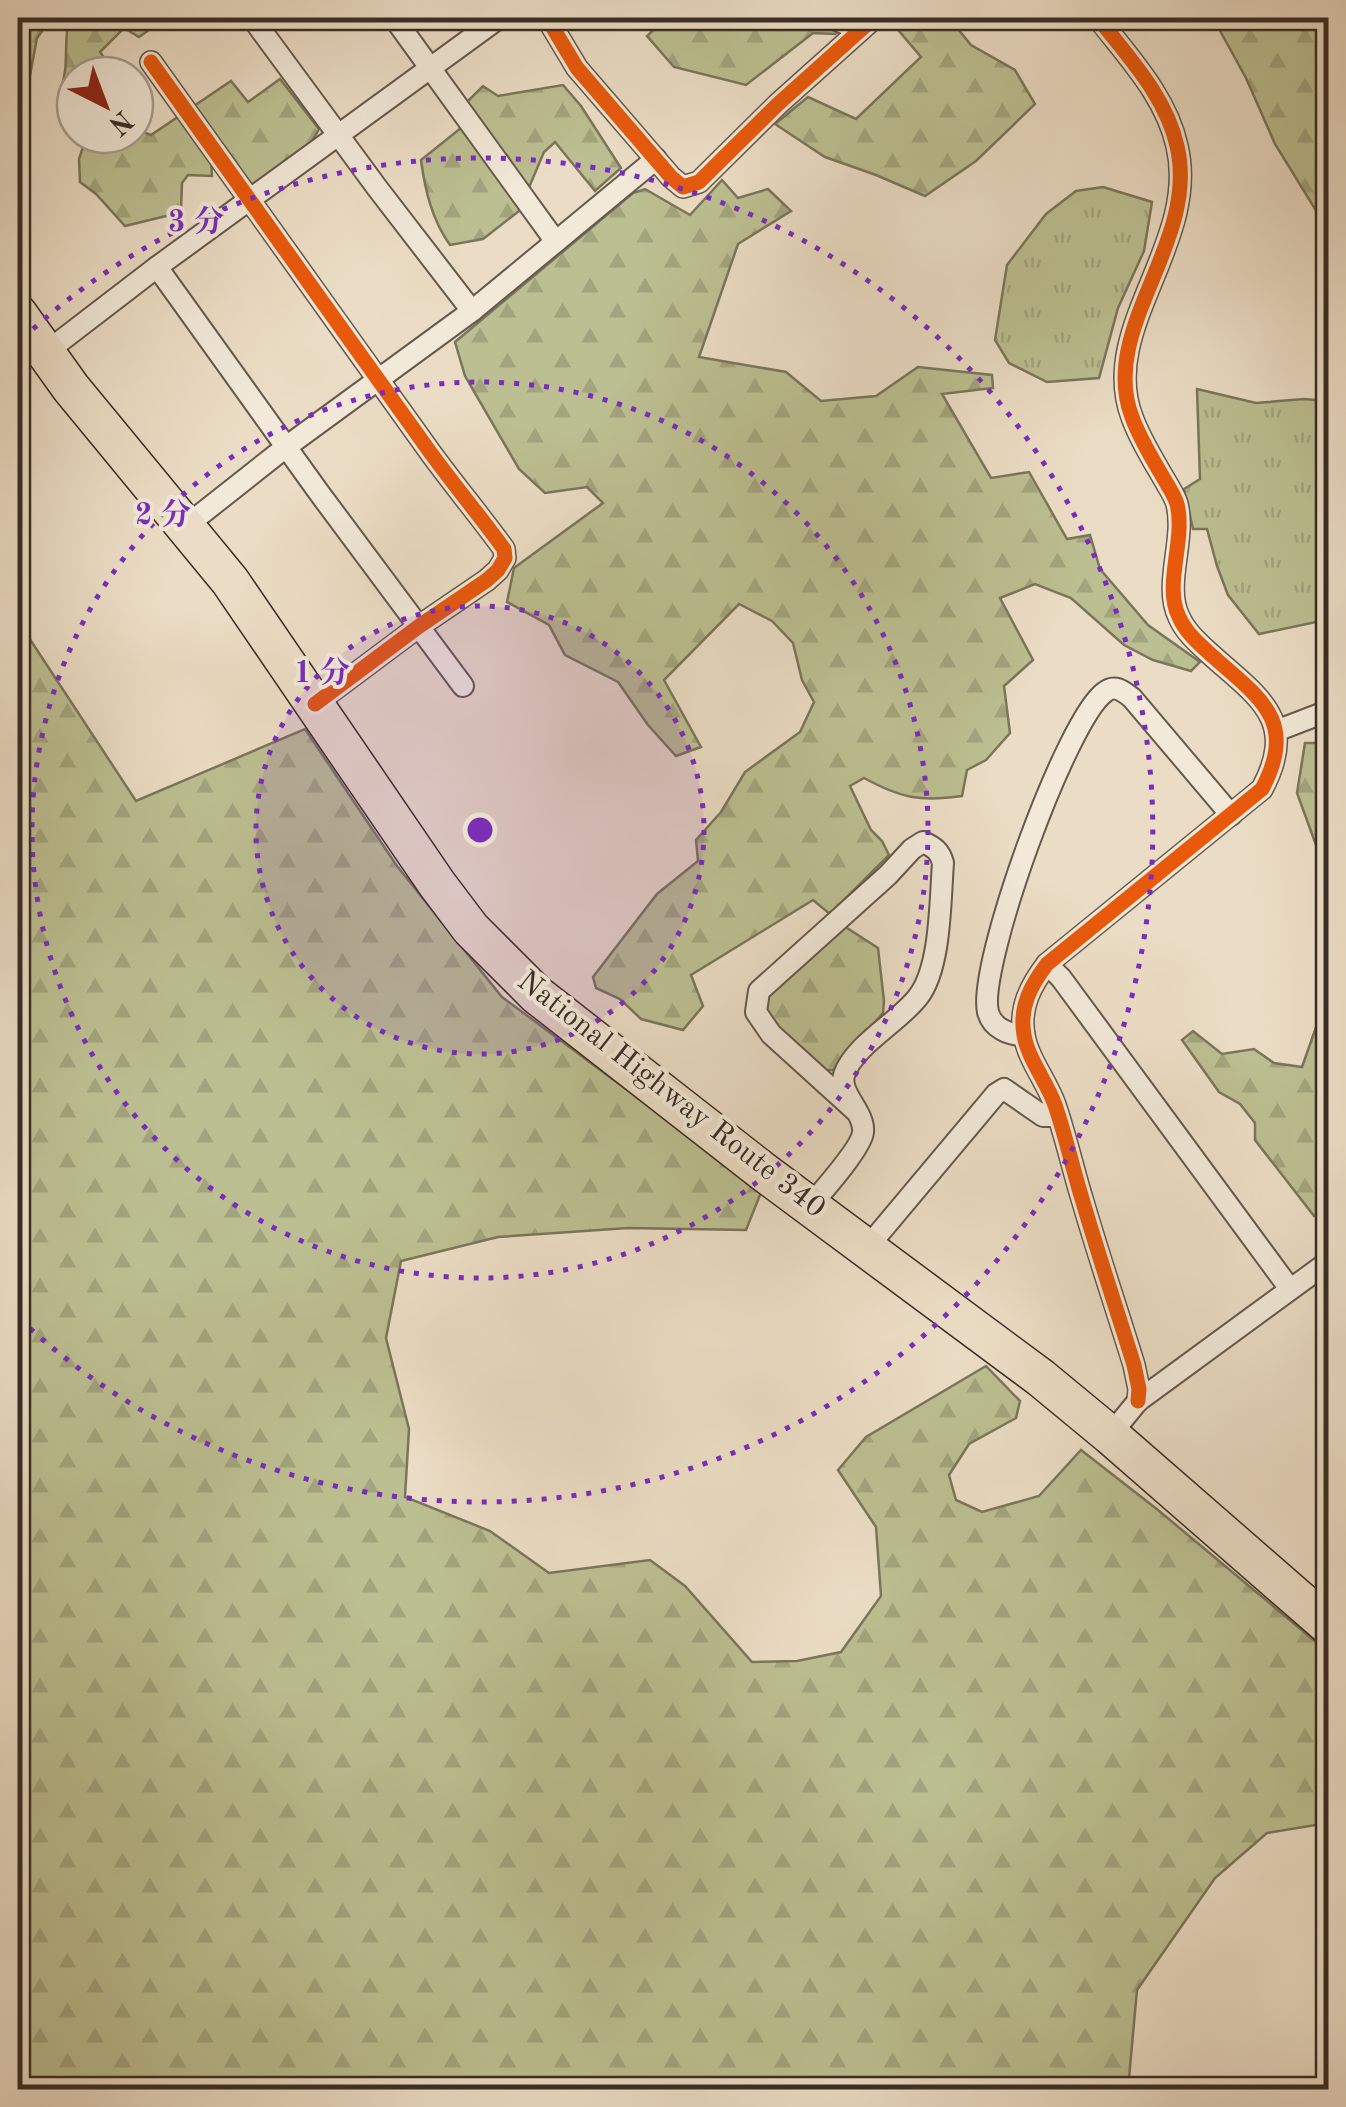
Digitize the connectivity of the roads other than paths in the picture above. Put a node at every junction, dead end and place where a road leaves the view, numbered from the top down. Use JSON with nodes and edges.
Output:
{"nodes":[{"id":1,"x":394,"y":18,"type":"edge"},
{"id":2,"x":499,"y":18,"type":"edge"},
{"id":3,"x":547,"y":18,"type":"edge"},
{"id":4,"x":832,"y":18,"type":"edge"},
{"id":5,"x":1098,"y":18,"type":"edge"},
{"id":6,"x":867,"y":24,"type":"edge"},
{"id":7,"x":258,"y":26,"type":"dead end"},
{"id":8,"x":155,"y":66,"type":"edge"},
{"id":9,"x":430,"y":68,"type":"junction"},
{"id":10,"x":339,"y":135,"type":"junction"},
{"id":11,"x":656,"y":159,"type":"junction"},
{"id":12,"x":248,"y":202,"type":"junction"},
{"id":13,"x":556,"y":242,"type":"junction"},
{"id":14,"x":157,"y":268,"type":"junction"},
{"id":15,"x":472,"y":311,"type":"junction"},
{"id":16,"x":18,"y":314,"type":"edge"},
{"id":17,"x":45,"y":352,"type":"junction"},
{"id":18,"x":380,"y":380,"type":"junction"},
{"id":19,"x":286,"y":447,"type":"junction"},
{"id":20,"x":186,"y":526,"type":"junction"},
{"id":21,"x":418,"y":627,"type":"junction"},
{"id":22,"x":464,"y":686,"type":"dead end"},
{"id":23,"x":315,"y":704,"type":"junction"},
{"id":24,"x":1328,"y":711,"type":"edge"},
{"id":25,"x":1276,"y":730,"type":"junction"},
{"id":26,"x":1231,"y":815,"type":"junction"},
{"id":27,"x":1047,"y":964,"type":"junction"},
{"id":28,"x":1024,"y":1035,"type":"junction"},
{"id":29,"x":857,"y":1112,"type":"junction"},
{"id":30,"x":1058,"y":1116,"type":"junction"},
{"id":31,"x":810,"y":1206,"type":"junction"},
{"id":32,"x":866,"y":1249,"type":"junction"},
{"id":33,"x":1328,"y":1262,"type":"edge"},
{"id":34,"x":1290,"y":1290,"type":"junction"},
{"id":35,"x":1138,"y":1401,"type":"junction"},
{"id":36,"x":1110,"y":1435,"type":"junction"},
{"id":37,"x":1328,"y":1625,"type":"edge"}],
"edges":[{"from":1,"to":9,"type":"street"},
{"from":2,"to":9,"type":"street"},
{"from":3,"to":11,"type":"street"},
{"from":4,"to":6,"type":"street"},
{"from":5,"to":25,"type":"street"},
{"from":6,"to":11,"type":"street"},
{"from":7,"to":10,"type":"street"},
{"from":8,"to":12,"type":"street"},
{"from":9,"to":10,"type":"street"},
{"from":9,"to":13,"type":"street"},
{"from":10,"to":12,"type":"street"},
{"from":10,"to":15,"type":"street"},
{"from":11,"to":13,"type":"street"},
{"from":12,"to":14,"type":"street"},
{"from":12,"to":18,"type":"street"},
{"from":13,"to":15,"type":"street"},
{"from":14,"to":17,"type":"street"},
{"from":14,"to":19,"type":"street"},
{"from":15,"to":18,"type":"street"},
{"from":16,"to":17,"type":"highway","name":"National Highway Route 340"},
{"from":17,"to":20,"type":"highway","name":"National Highway Route 340"},
{"from":18,"to":19,"type":"street"},
{"from":18,"to":21,"type":"street"},
{"from":19,"to":20,"type":"street"},
{"from":19,"to":21,"type":"street"},
{"from":20,"to":23,"type":"highway","name":"National Highway Route 340"},
{"from":21,"to":22,"type":"street"},
{"from":21,"to":23,"type":"street"},
{"from":23,"to":31,"type":"highway","name":"National Highway Route 340"},
{"from":24,"to":25,"type":"street"},
{"from":25,"to":26,"type":"street"},
{"from":26,"to":27,"type":"street"},
{"from":26,"to":28,"type":"street"},
{"from":27,"to":28,"type":"street"},
{"from":27,"to":34,"type":"street"},
{"from":28,"to":30,"type":"street"},
{"from":29,"to":29,"type":"street"},
{"from":29,"to":31,"type":"street"},
{"from":30,"to":32,"type":"street"},
{"from":30,"to":35,"type":"street"},
{"from":31,"to":32,"type":"highway","name":"National Highway Route 340"},
{"from":32,"to":36,"type":"highway","name":"National Highway Route 340"},
{"from":33,"to":34,"type":"street"},
{"from":34,"to":35,"type":"street"},
{"from":35,"to":36,"type":"street"},
{"from":36,"to":37,"type":"highway","name":"National Highway Route 340"}]}
